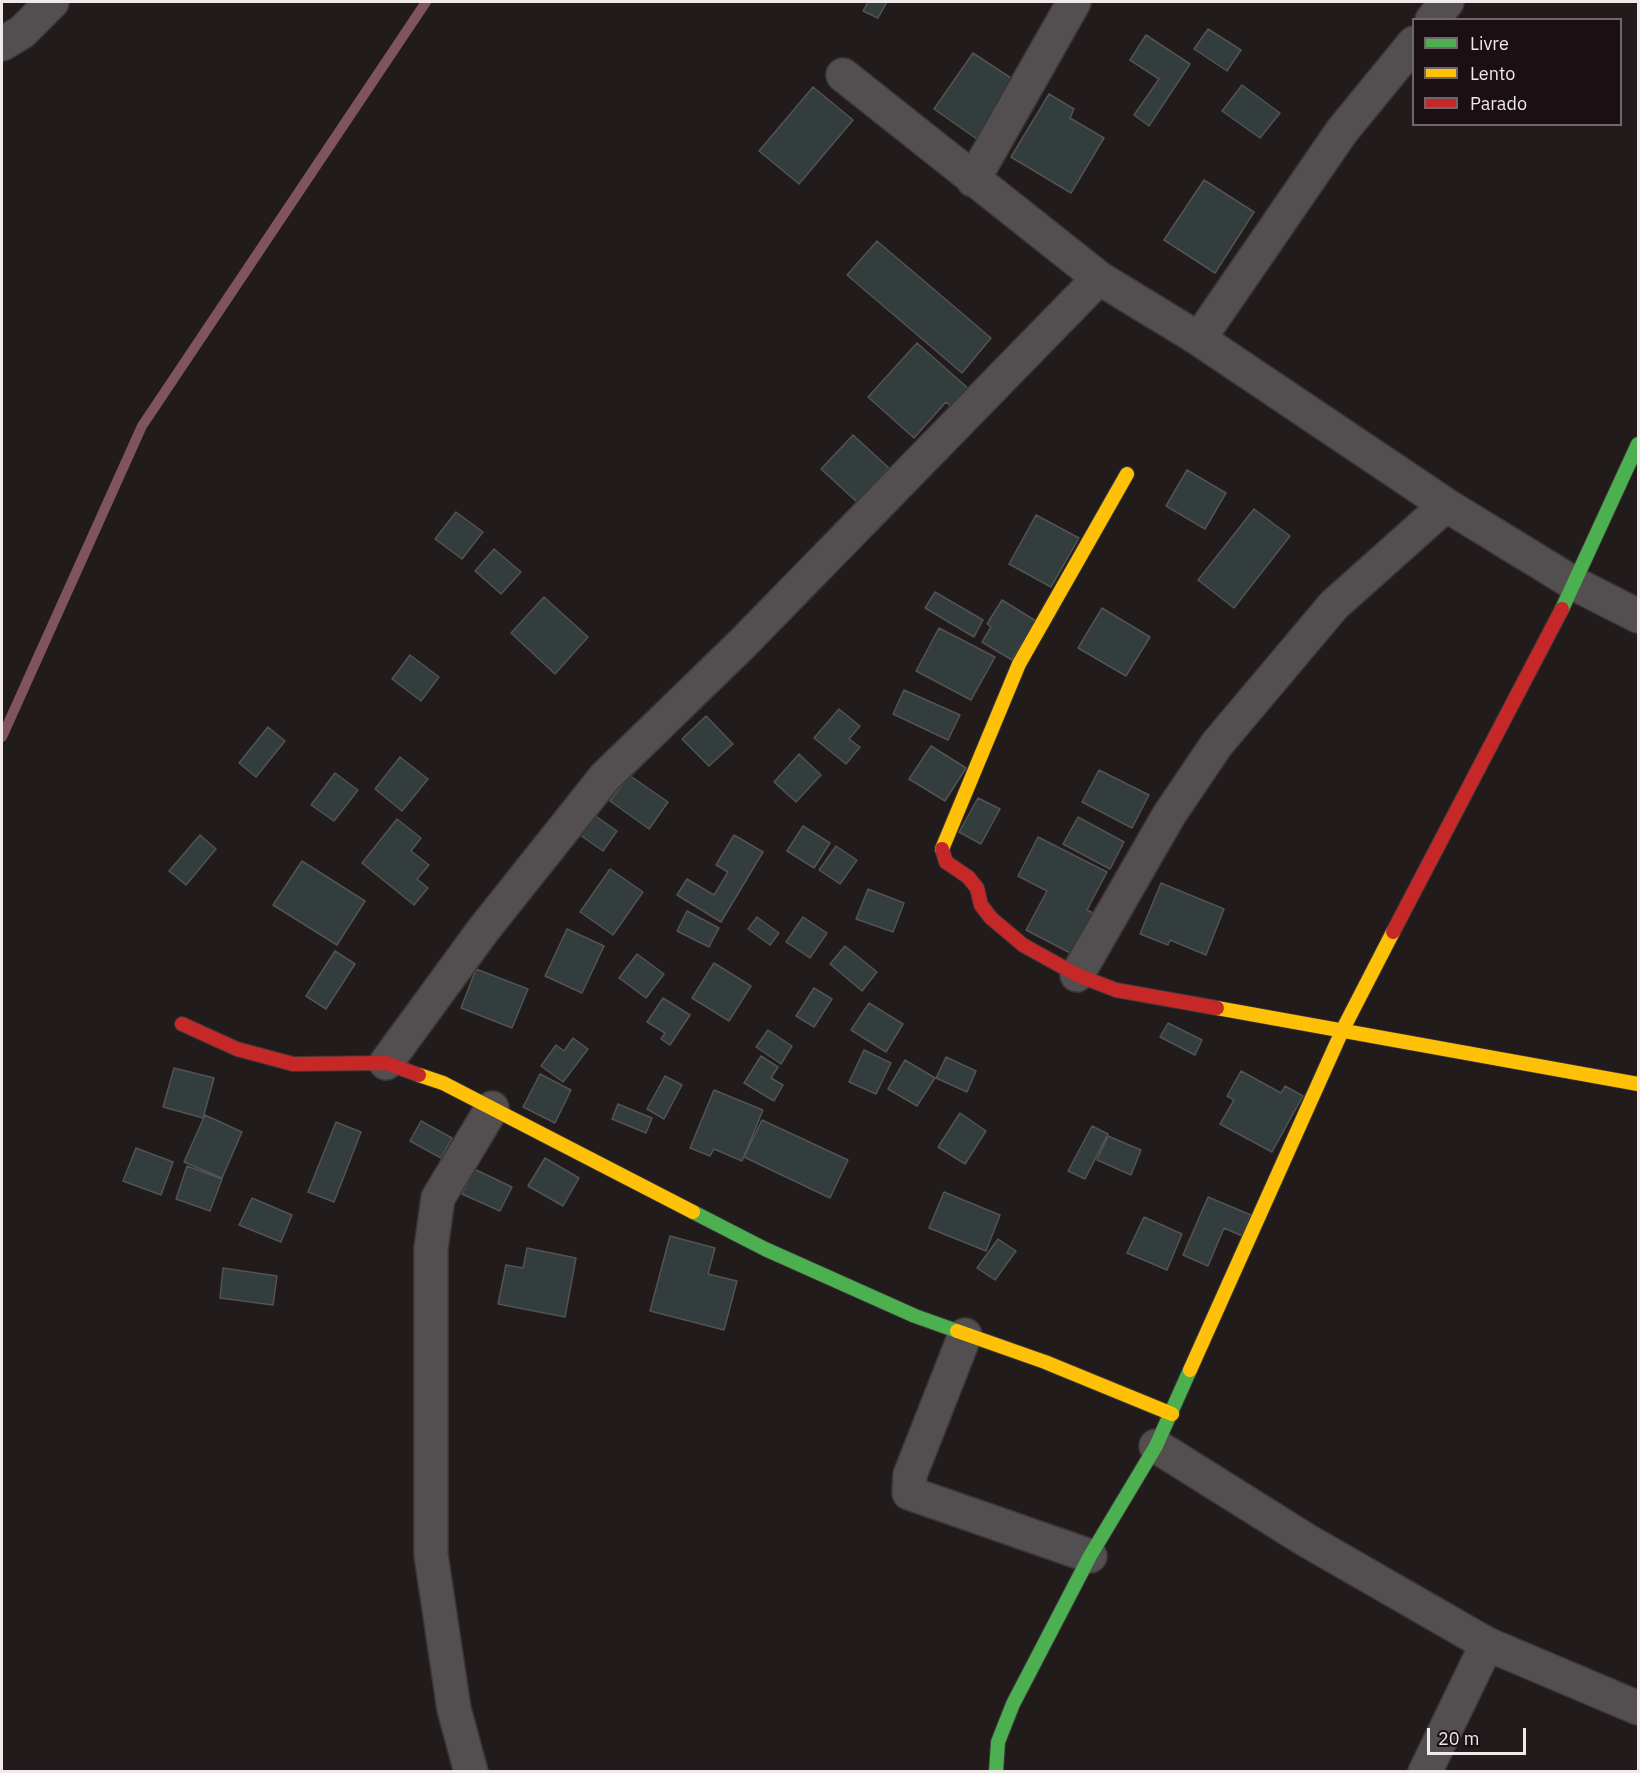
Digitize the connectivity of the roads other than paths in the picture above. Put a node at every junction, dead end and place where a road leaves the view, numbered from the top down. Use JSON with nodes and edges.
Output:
{"nodes":[{"id":1,"x":52,"y":2,"type":"edge"},
{"id":2,"x":1074,"y":2,"type":"edge"},
{"id":3,"x":1447,"y":2,"type":"edge"},
{"id":4,"x":1434,"y":18,"type":"edge"},
{"id":5,"x":2,"y":44,"type":"edge"},
{"id":6,"x":1412,"y":44,"type":"edge"},
{"id":7,"x":843,"y":75,"type":"dead end"},
{"id":8,"x":973,"y":180,"type":"junction"},
{"id":9,"x":1098,"y":278,"type":"junction"},
{"id":10,"x":1199,"y":339,"type":"junction"},
{"id":11,"x":1638,"y":444,"type":"edge"},
{"id":12,"x":1127,"y":474,"type":"dead end"},
{"id":13,"x":1446,"y":505,"type":"junction"},
{"id":14,"x":1575,"y":584,"type":"junction"},
{"id":15,"x":1638,"y":616,"type":"edge"},
{"id":16,"x":1077,"y":975,"type":"junction"},
{"id":17,"x":182,"y":1024,"type":"dead end"},
{"id":18,"x":1342,"y":1031,"type":"junction"},
{"id":19,"x":386,"y":1063,"type":"junction"},
{"id":20,"x":1638,"y":1084,"type":"edge"},
{"id":21,"x":492,"y":1108,"type":"junction"},
{"id":22,"x":964,"y":1335,"type":"junction"},
{"id":23,"x":1172,"y":1414,"type":"junction"},
{"id":24,"x":1156,"y":1446,"type":"junction"},
{"id":25,"x":1090,"y":1556,"type":"junction"},
{"id":26,"x":1487,"y":1644,"type":"junction"},
{"id":27,"x":1638,"y":1708,"type":"edge"},
{"id":28,"x":471,"y":1772,"type":"edge"},
{"id":29,"x":996,"y":1772,"type":"edge"},
{"id":30,"x":1425,"y":1772,"type":"edge"}],
"edges":[{"from":1,"to":5,"type":"street"},
{"from":2,"to":8,"type":"street"},
{"from":3,"to":4,"type":"street"},
{"from":6,"to":10,"type":"street"},
{"from":7,"to":8,"type":"street"},
{"from":8,"to":9,"type":"street"},
{"from":9,"to":10,"type":"street"},
{"from":9,"to":19,"type":"street"},
{"from":10,"to":13,"type":"street"},
{"from":11,"to":14,"type":"street"},
{"from":12,"to":16,"type":"street"},
{"from":13,"to":14,"type":"street"},
{"from":13,"to":16,"type":"street"},
{"from":14,"to":15,"type":"street"},
{"from":14,"to":18,"type":"street"},
{"from":16,"to":18,"type":"street"},
{"from":17,"to":19,"type":"street"},
{"from":18,"to":20,"type":"street"},
{"from":18,"to":23,"type":"street"},
{"from":19,"to":21,"type":"street"},
{"from":21,"to":22,"type":"street"},
{"from":21,"to":28,"type":"street"},
{"from":22,"to":23,"type":"street"},
{"from":22,"to":25,"type":"street"},
{"from":23,"to":24,"type":"street"},
{"from":24,"to":25,"type":"street"},
{"from":24,"to":26,"type":"street"},
{"from":25,"to":29,"type":"street"},
{"from":26,"to":27,"type":"street"},
{"from":26,"to":30,"type":"street"}]}
